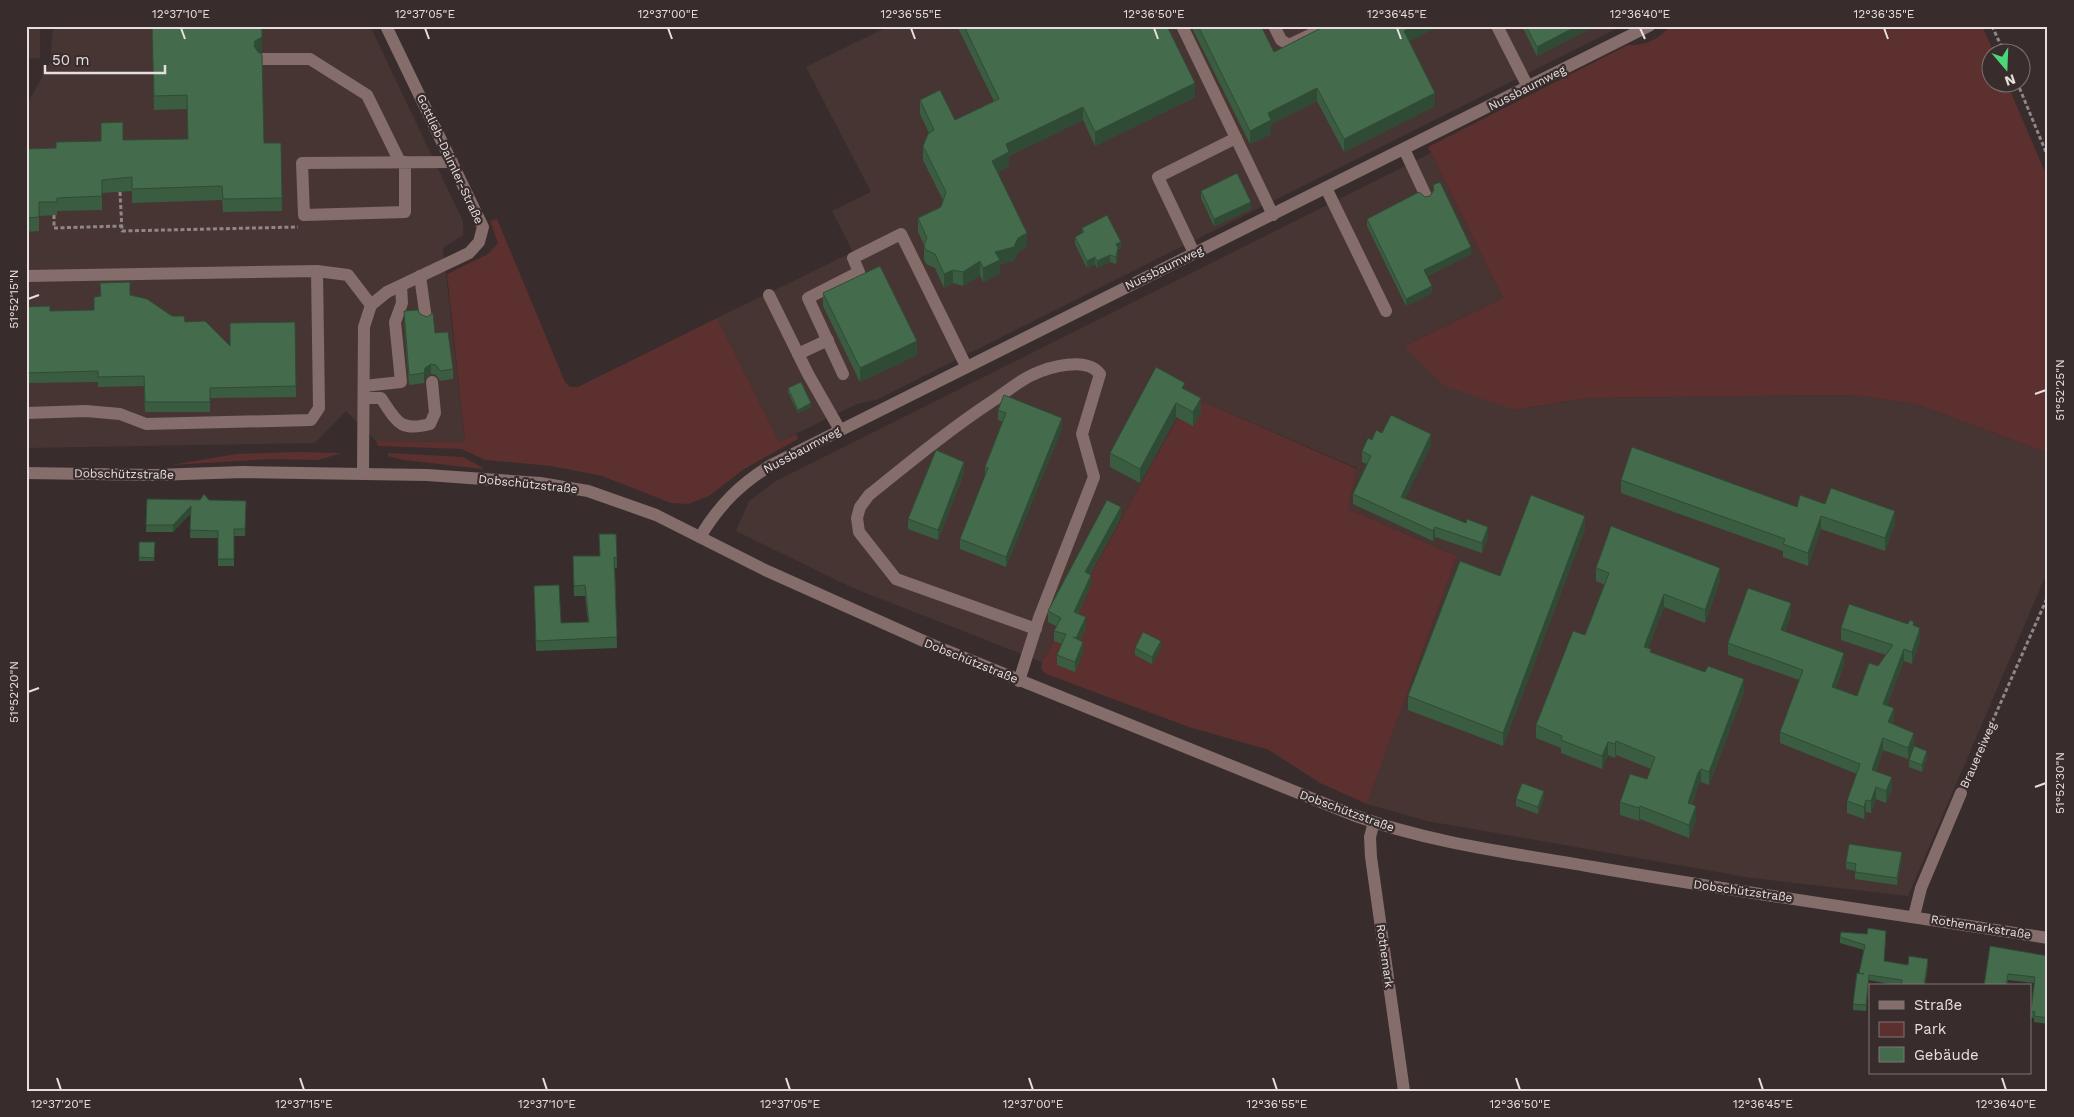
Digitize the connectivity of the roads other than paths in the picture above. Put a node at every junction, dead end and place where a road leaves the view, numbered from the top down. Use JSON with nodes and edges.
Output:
{"nodes":[{"id":1,"x":386,"y":26,"type":"edge"},
{"id":2,"x":1182,"y":26,"type":"edge"},
{"id":3,"x":1274,"y":26,"type":"edge"},
{"id":4,"x":1329,"y":26,"type":"edge"},
{"id":5,"x":1497,"y":26,"type":"edge"},
{"id":6,"x":1649,"y":26,"type":"edge"},
{"id":7,"x":262,"y":59,"type":"edge"},
{"id":8,"x":1528,"y":87,"type":"junction"},
{"id":9,"x":1236,"y":138,"type":"junction"},
{"id":10,"x":1404,"y":150,"type":"junction"},
{"id":11,"x":402,"y":162,"type":"junction"},
{"id":12,"x":452,"y":162,"type":"junction"},
{"id":13,"x":1326,"y":188,"type":"junction"},
{"id":14,"x":1426,"y":196,"type":"edge"},
{"id":15,"x":1273,"y":215,"type":"junction"},
{"id":16,"x":1194,"y":254,"type":"junction"},
{"id":17,"x":316,"y":271,"type":"junction"},
{"id":18,"x":26,"y":276,"type":"edge"},
{"id":19,"x":420,"y":276,"type":"junction"},
{"id":20,"x":401,"y":286,"type":"junction"},
{"id":21,"x":768,"y":295,"type":"dead end"},
{"id":22,"x":371,"y":305,"type":"junction"},
{"id":23,"x":1386,"y":310,"type":"dead end"},
{"id":24,"x":426,"y":319,"type":"edge"},
{"id":25,"x":828,"y":340,"type":"junction"},
{"id":26,"x":798,"y":354,"type":"junction"},
{"id":27,"x":966,"y":366,"type":"junction"},
{"id":28,"x":842,"y":374,"type":"dead end"},
{"id":29,"x":432,"y":382,"type":"dead end"},
{"id":30,"x":364,"y":392,"type":"junction"},
{"id":31,"x":26,"y":413,"type":"edge"},
{"id":32,"x":840,"y":430,"type":"junction"},
{"id":33,"x":26,"y":472,"type":"edge"},
{"id":34,"x":363,"y":473,"type":"junction"},
{"id":35,"x":700,"y":537,"type":"junction"},
{"id":36,"x":1036,"y":630,"type":"junction"},
{"id":37,"x":1019,"y":681,"type":"junction"},
{"id":38,"x":1961,"y":793,"type":"road end"},
{"id":39,"x":1374,"y":822,"type":"junction"},
{"id":40,"x":1914,"y":916,"type":"junction"},
{"id":41,"x":2048,"y":938,"type":"edge"},
{"id":42,"x":1404,"y":1091,"type":"edge"}],
"edges":[{"from":1,"to":12,"type":"street","name":"Gottlieb-Daimler-Straße"},
{"from":2,"to":9,"type":"street"},
{"from":3,"to":4,"type":"street"},
{"from":5,"to":8,"type":"street"},
{"from":6,"to":8,"type":"street","name":"Nussbaumweg"},
{"from":7,"to":11,"type":"street"},
{"from":8,"to":10,"type":"street","name":"Nussbaumweg"},
{"from":9,"to":15,"type":"street"},
{"from":9,"to":16,"type":"street"},
{"from":10,"to":13,"type":"street","name":"Nussbaumweg"},
{"from":10,"to":14,"type":"street"},
{"from":11,"to":11,"type":"street"},
{"from":11,"to":12,"type":"street"},
{"from":12,"to":19,"type":"street","name":"Gottlieb-Daimler-Straße"},
{"from":13,"to":15,"type":"street","name":"Nussbaumweg"},
{"from":13,"to":23,"type":"street"},
{"from":15,"to":16,"type":"street","name":"Nussbaumweg"},
{"from":16,"to":27,"type":"street","name":"Nussbaumweg"},
{"from":17,"to":18,"type":"street"},
{"from":17,"to":22,"type":"street"},
{"from":17,"to":31,"type":"street"},
{"from":19,"to":20,"type":"street","name":"Gottlieb-Daimler-Straße"},
{"from":19,"to":24,"type":"street"},
{"from":20,"to":22,"type":"street","name":"Gottlieb-Daimler-Straße"},
{"from":20,"to":30,"type":"street"},
{"from":21,"to":26,"type":"street"},
{"from":22,"to":30,"type":"street"},
{"from":25,"to":26,"type":"street"},
{"from":25,"to":27,"type":"street"},
{"from":25,"to":28,"type":"street"},
{"from":26,"to":32,"type":"street"},
{"from":27,"to":32,"type":"street","name":"Nussbaumweg"},
{"from":29,"to":30,"type":"street"},
{"from":30,"to":34,"type":"street"},
{"from":32,"to":35,"type":"street","name":"Nussbaumweg"},
{"from":33,"to":34,"type":"street","name":"Dobschützstraße"},
{"from":34,"to":35,"type":"street","name":"Dobschützstraße"},
{"from":35,"to":37,"type":"street","name":"Dobschützstraße"},
{"from":36,"to":36,"type":"street"},
{"from":36,"to":37,"type":"street"},
{"from":37,"to":39,"type":"street","name":"Dobschützstraße"},
{"from":38,"to":40,"type":"street","name":"Brauereiweg"},
{"from":39,"to":40,"type":"street","name":"Dobschützstraße"},
{"from":39,"to":42,"type":"street","name":"Rothemark"},
{"from":40,"to":41,"type":"street","name":"Rothemarkstraße"}]}
